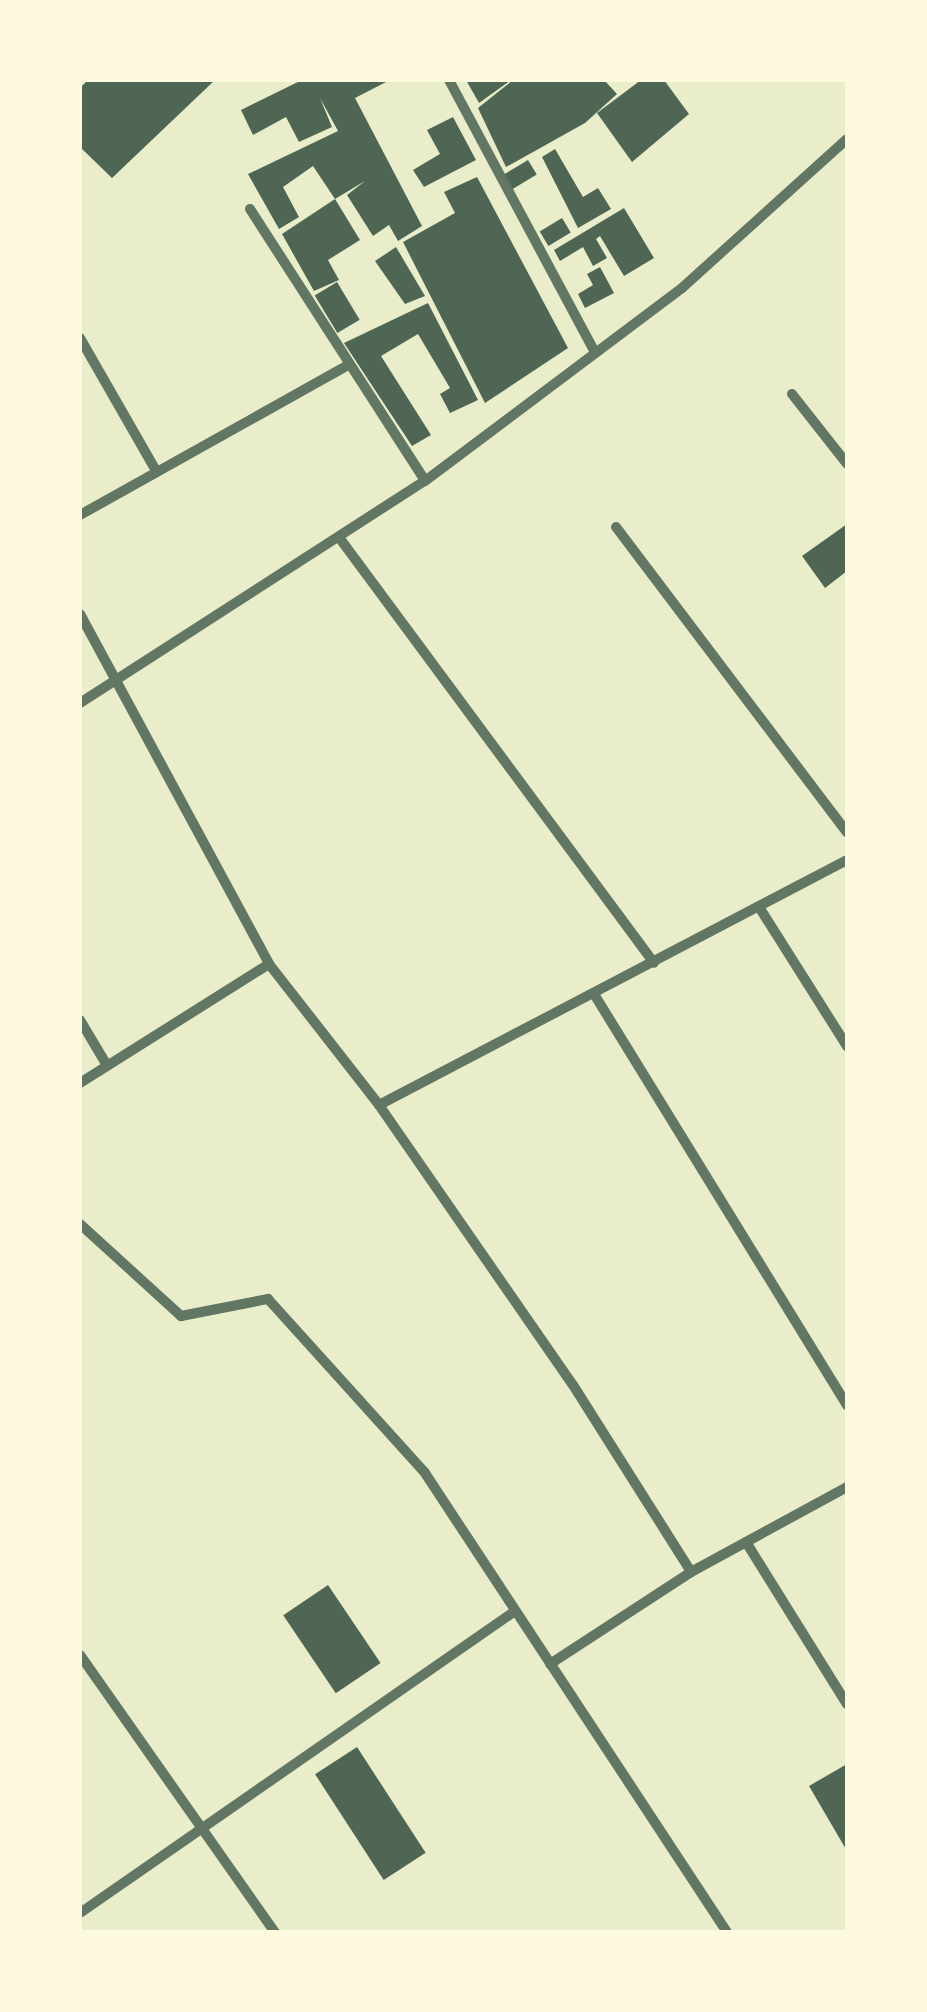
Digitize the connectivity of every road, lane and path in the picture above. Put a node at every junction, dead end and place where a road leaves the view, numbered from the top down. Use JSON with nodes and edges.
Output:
{"nodes":[{"id":1,"x":449,"y":80,"type":"edge"},
{"id":2,"x":847,"y":139,"type":"edge"},
{"id":3,"x":250,"y":209,"type":"dead end"},
{"id":4,"x":80,"y":338,"type":"edge"},
{"id":5,"x":593,"y":348,"type":"junction"},
{"id":6,"x":348,"y":365,"type":"junction"},
{"id":7,"x":792,"y":394,"type":"dead end"},
{"id":8,"x":847,"y":464,"type":"edge"},
{"id":9,"x":155,"y":469,"type":"junction"},
{"id":10,"x":425,"y":480,"type":"junction"},
{"id":11,"x":80,"y":515,"type":"edge"},
{"id":12,"x":616,"y":527,"type":"dead end"},
{"id":13,"x":341,"y":540,"type":"junction"},
{"id":14,"x":80,"y":614,"type":"edge"},
{"id":15,"x":115,"y":683,"type":"junction"},
{"id":16,"x":80,"y":703,"type":"edge"},
{"id":17,"x":847,"y":832,"type":"edge"},
{"id":18,"x":847,"y":860,"type":"edge"},
{"id":19,"x":759,"y":908,"type":"junction"},
{"id":20,"x":654,"y":963,"type":"junction"},
{"id":21,"x":269,"y":964,"type":"junction"},
{"id":22,"x":594,"y":994,"type":"junction"},
{"id":23,"x":80,"y":1020,"type":"edge"},
{"id":24,"x":847,"y":1046,"type":"edge"},
{"id":25,"x":105,"y":1062,"type":"junction"},
{"id":26,"x":80,"y":1083,"type":"edge"},
{"id":27,"x":379,"y":1105,"type":"junction"},
{"id":28,"x":80,"y":1224,"type":"edge"},
{"id":29,"x":847,"y":1405,"type":"edge"},
{"id":30,"x":847,"y":1487,"type":"edge"},
{"id":31,"x":746,"y":1542,"type":"junction"},
{"id":32,"x":691,"y":1572,"type":"junction"},
{"id":33,"x":515,"y":1611,"type":"junction"},
{"id":34,"x":80,"y":1655,"type":"edge"},
{"id":35,"x":550,"y":1664,"type":"junction"},
{"id":36,"x":847,"y":1704,"type":"edge"},
{"id":37,"x":204,"y":1824,"type":"junction"},
{"id":38,"x":80,"y":1913,"type":"edge"},
{"id":39,"x":276,"y":1932,"type":"edge"},
{"id":40,"x":727,"y":1932,"type":"edge"}],
"edges":[{"from":1,"to":5,"type":"street"},
{"from":2,"to":5,"type":"street"},
{"from":3,"to":6,"type":"street"},
{"from":4,"to":9,"type":"street"},
{"from":5,"to":10,"type":"street"},
{"from":6,"to":9,"type":"street"},
{"from":6,"to":10,"type":"street"},
{"from":7,"to":8,"type":"street"},
{"from":9,"to":11,"type":"street"},
{"from":10,"to":13,"type":"street"},
{"from":12,"to":17,"type":"street"},
{"from":13,"to":15,"type":"street"},
{"from":13,"to":20,"type":"street"},
{"from":14,"to":15,"type":"street"},
{"from":15,"to":16,"type":"street"},
{"from":15,"to":21,"type":"street"},
{"from":18,"to":19,"type":"street"},
{"from":19,"to":20,"type":"street"},
{"from":19,"to":24,"type":"street"},
{"from":20,"to":22,"type":"street"},
{"from":21,"to":25,"type":"street"},
{"from":21,"to":27,"type":"street"},
{"from":22,"to":27,"type":"street"},
{"from":22,"to":29,"type":"street"},
{"from":23,"to":25,"type":"street"},
{"from":25,"to":26,"type":"street"},
{"from":27,"to":32,"type":"street"},
{"from":28,"to":33,"type":"street"},
{"from":30,"to":31,"type":"street"},
{"from":31,"to":32,"type":"street"},
{"from":31,"to":36,"type":"street"},
{"from":32,"to":35,"type":"street"},
{"from":33,"to":35,"type":"street"},
{"from":33,"to":37,"type":"street"},
{"from":34,"to":37,"type":"street"},
{"from":35,"to":40,"type":"street"},
{"from":37,"to":38,"type":"street"},
{"from":37,"to":39,"type":"street"}]}
